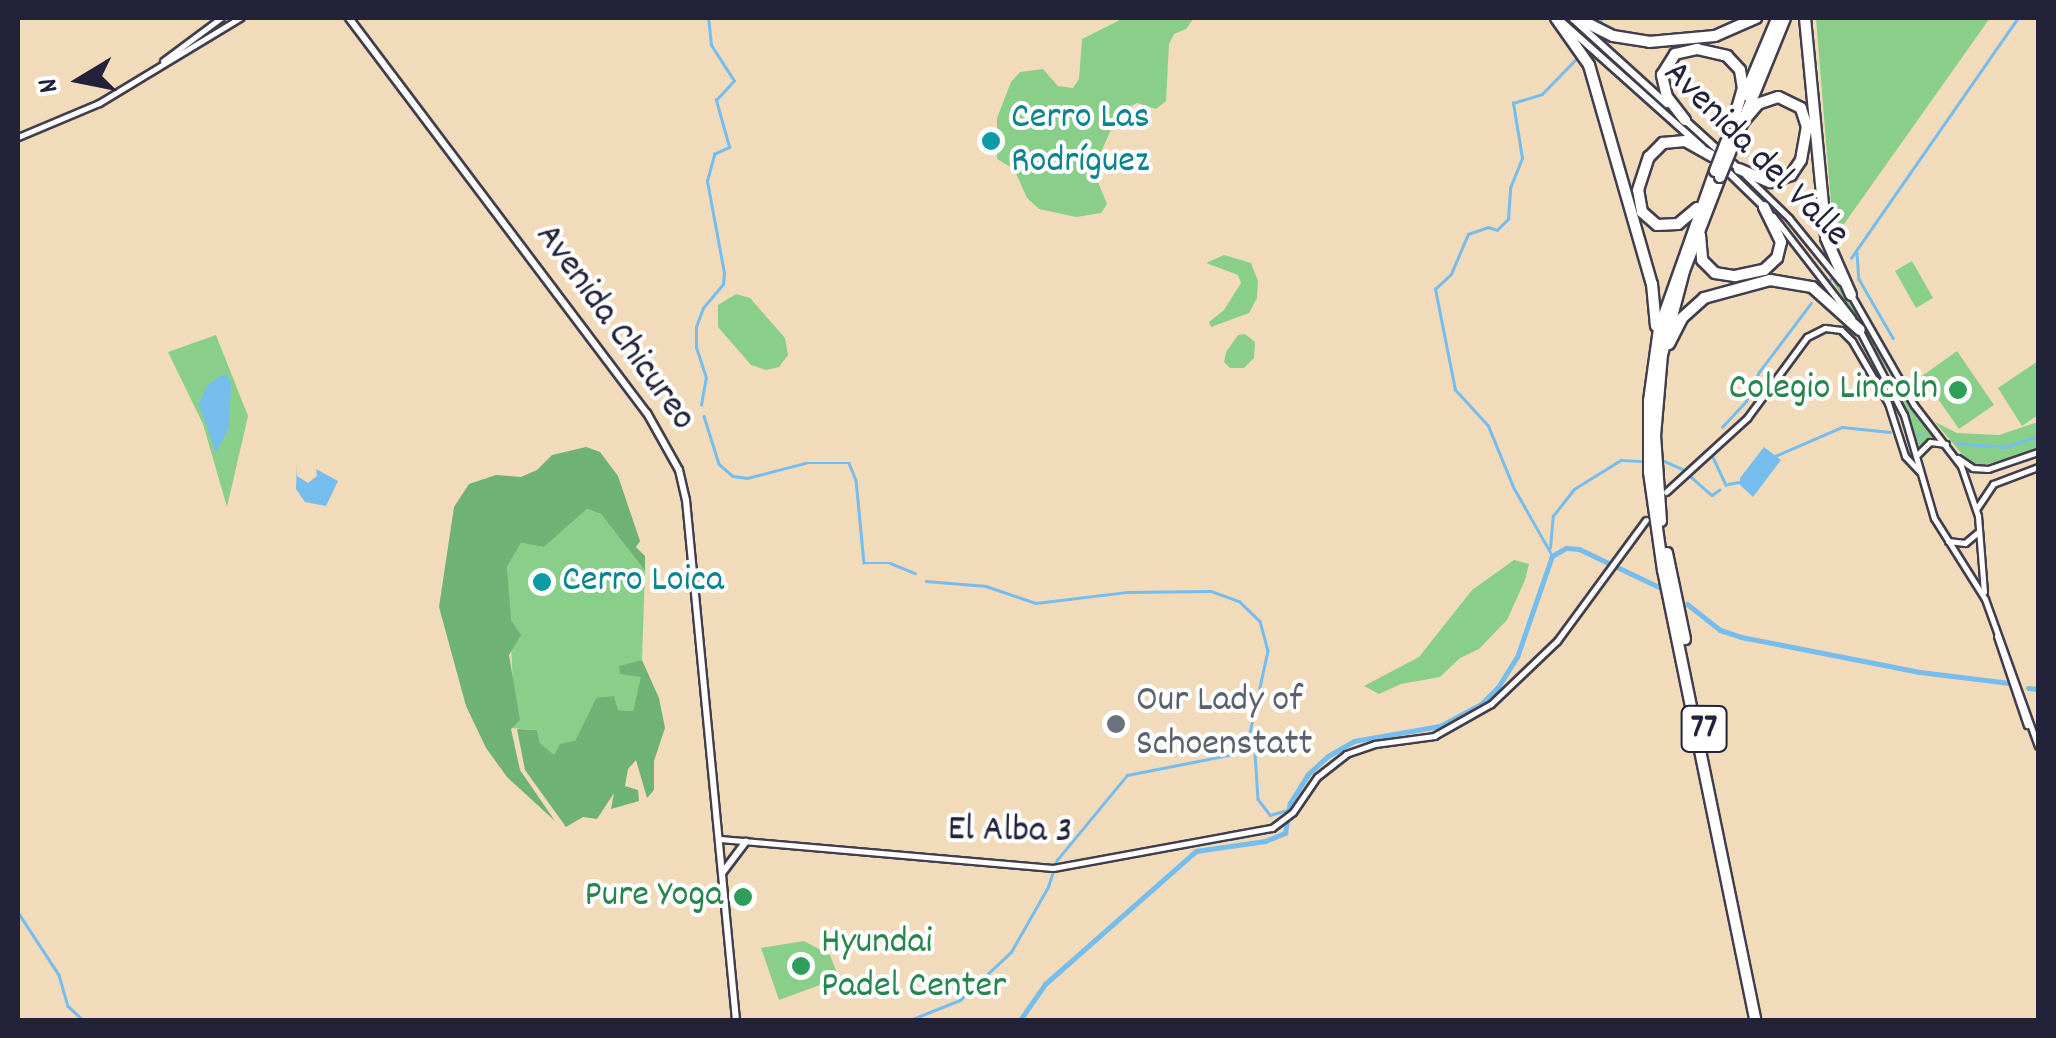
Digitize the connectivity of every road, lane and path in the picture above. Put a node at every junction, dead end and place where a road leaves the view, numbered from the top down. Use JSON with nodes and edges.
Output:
{"nodes":[{"id":1,"x":221,"y":18,"type":"edge"},
{"id":2,"x":240,"y":18,"type":"edge"},
{"id":3,"x":349,"y":18,"type":"edge"},
{"id":4,"x":1557,"y":18,"type":"edge"},
{"id":5,"x":1574,"y":18,"type":"edge"},
{"id":6,"x":1756,"y":18,"type":"edge"},
{"id":7,"x":1778,"y":18,"type":"edge"},
{"id":8,"x":1785,"y":18,"type":"edge"},
{"id":9,"x":1805,"y":18,"type":"edge"},
{"id":10,"x":137,"y":82,"type":"junction"},
{"id":11,"x":1686,"y":120,"type":"junction"},
{"id":12,"x":1737,"y":123,"type":"junction"},
{"id":13,"x":18,"y":137,"type":"edge"},
{"id":14,"x":1712,"y":156,"type":"junction"},
{"id":15,"x":1739,"y":170,"type":"junction"},
{"id":16,"x":1717,"y":174,"type":"junction"},
{"id":17,"x":1703,"y":199,"type":"junction"},
{"id":18,"x":1764,"y":207,"type":"junction"},
{"id":19,"x":1703,"y":219,"type":"junction"},
{"id":20,"x":1852,"y":295,"type":"junction"},
{"id":21,"x":1860,"y":330,"type":"junction"},
{"id":22,"x":1655,"y":351,"type":"junction"},
{"id":23,"x":1659,"y":373,"type":"junction"},
{"id":24,"x":1949,"y":446,"type":"junction"},
{"id":25,"x":2038,"y":452,"type":"edge"},
{"id":26,"x":1905,"y":456,"type":"junction"},
{"id":27,"x":1917,"y":456,"type":"junction"},
{"id":28,"x":1956,"y":456,"type":"junction"},
{"id":29,"x":2028,"y":456,"type":"junction"},
{"id":30,"x":2038,"y":467,"type":"edge"},
{"id":31,"x":1919,"y":472,"type":"junction"},
{"id":32,"x":2025,"y":472,"type":"junction"},
{"id":33,"x":1666,"y":492,"type":"dead end"},
{"id":34,"x":1976,"y":511,"type":"junction"},
{"id":35,"x":1646,"y":520,"type":"dead end"},
{"id":36,"x":1979,"y":529,"type":"junction"},
{"id":37,"x":1946,"y":539,"type":"junction"},
{"id":38,"x":1985,"y":599,"type":"junction"},
{"id":39,"x":1994,"y":623,"type":"junction"},
{"id":40,"x":2038,"y":746,"type":"edge"},
{"id":41,"x":2038,"y":755,"type":"edge"},
{"id":42,"x":718,"y":839,"type":"junction"},
{"id":43,"x":746,"y":842,"type":"joint"},
{"id":44,"x":736,"y":845,"type":"junction"},
{"id":45,"x":722,"y":873,"type":"junction"},
{"id":46,"x":736,"y":1020,"type":"edge"},
{"id":47,"x":1758,"y":1020,"type":"edge"}],
"edges":[{"from":1,"to":10,"type":"street"},
{"from":2,"to":10,"type":"street"},
{"from":3,"to":42,"type":"main road","name":"Avenida Chicureo"},
{"from":4,"to":14,"type":"main road","name":"Avenida del Valle"},
{"from":4,"to":22,"type":"highway"},
{"from":5,"to":6,"type":"highway"},
{"from":5,"to":11,"type":"main road","name":"Avenida del Valle"},
{"from":7,"to":12,"type":"highway","number":"77"},
{"from":8,"to":12,"type":"highway","number":"77"},
{"from":9,"to":20,"type":"highway"},
{"from":10,"to":13,"type":"street"},
{"from":11,"to":12,"type":"highway"},
{"from":11,"to":15,"type":"main road","name":"Avenida del Valle"},
{"from":12,"to":15,"type":"highway"},
{"from":12,"to":16,"type":"highway","number":"77","bridge":true},
{"from":14,"to":17,"type":"highway"},
{"from":14,"to":18,"type":"main road","name":"Avenida del Valle"},
{"from":15,"to":20,"type":"street","name":"Avenida del Valle"},
{"from":16,"to":17,"type":"highway","number":"77"},
{"from":16,"to":19,"type":"highway","number":"77"},
{"from":17,"to":22,"type":"highway","number":"77"},
{"from":18,"to":19,"type":"highway"},
{"from":18,"to":21,"type":"street","name":"Avenida del Valle"},
{"from":19,"to":23,"type":"highway","number":"77"},
{"from":20,"to":24,"type":"street","name":"Avenida del Valle"},
{"from":21,"to":23,"type":"highway"},
{"from":21,"to":27,"type":"street","name":"Avenida del Valle"},
{"from":22,"to":47,"type":"highway","number":"77"},
{"from":23,"to":47,"type":"highway","number":"77"},
{"from":24,"to":27,"type":"street"},
{"from":24,"to":28,"type":"street","name":"Avenida del Valle"},
{"from":25,"to":29,"type":"street"},
{"from":26,"to":27,"type":"street"},
{"from":26,"to":31,"type":"street"},
{"from":26,"to":33,"type":"street"},
{"from":27,"to":31,"type":"street","name":"Avenida del Valle"},
{"from":28,"to":29,"type":"street"},
{"from":28,"to":34,"type":"street","name":"Avenida del Valle"},
{"from":29,"to":32,"type":"street"},
{"from":30,"to":32,"type":"street"},
{"from":31,"to":37,"type":"street","name":"Avenida del Valle"},
{"from":32,"to":34,"type":"street"},
{"from":34,"to":36,"type":"street","name":"Avenida del Valle"},
{"from":35,"to":43,"type":"street","name":"El Alba 3"},
{"from":36,"to":37,"type":"street"},
{"from":36,"to":38,"type":"street","name":"Avenida del Valle"},
{"from":37,"to":38,"type":"street","name":"Avenida del Valle"},
{"from":38,"to":39,"type":"street","name":"Avenida del Valle"},
{"from":39,"to":40,"type":"street","name":"Avenida del Valle"},
{"from":39,"to":41,"type":"street","name":"Avenida del Valle"},
{"from":42,"to":44,"type":"street"},
{"from":42,"to":45,"type":"main road","name":"Avenida Chicureo"},
{"from":43,"to":44,"type":"main road"},
{"from":44,"to":45,"type":"main road"},
{"from":45,"to":46,"type":"main road","name":"Avenida Chicureo"}]}
